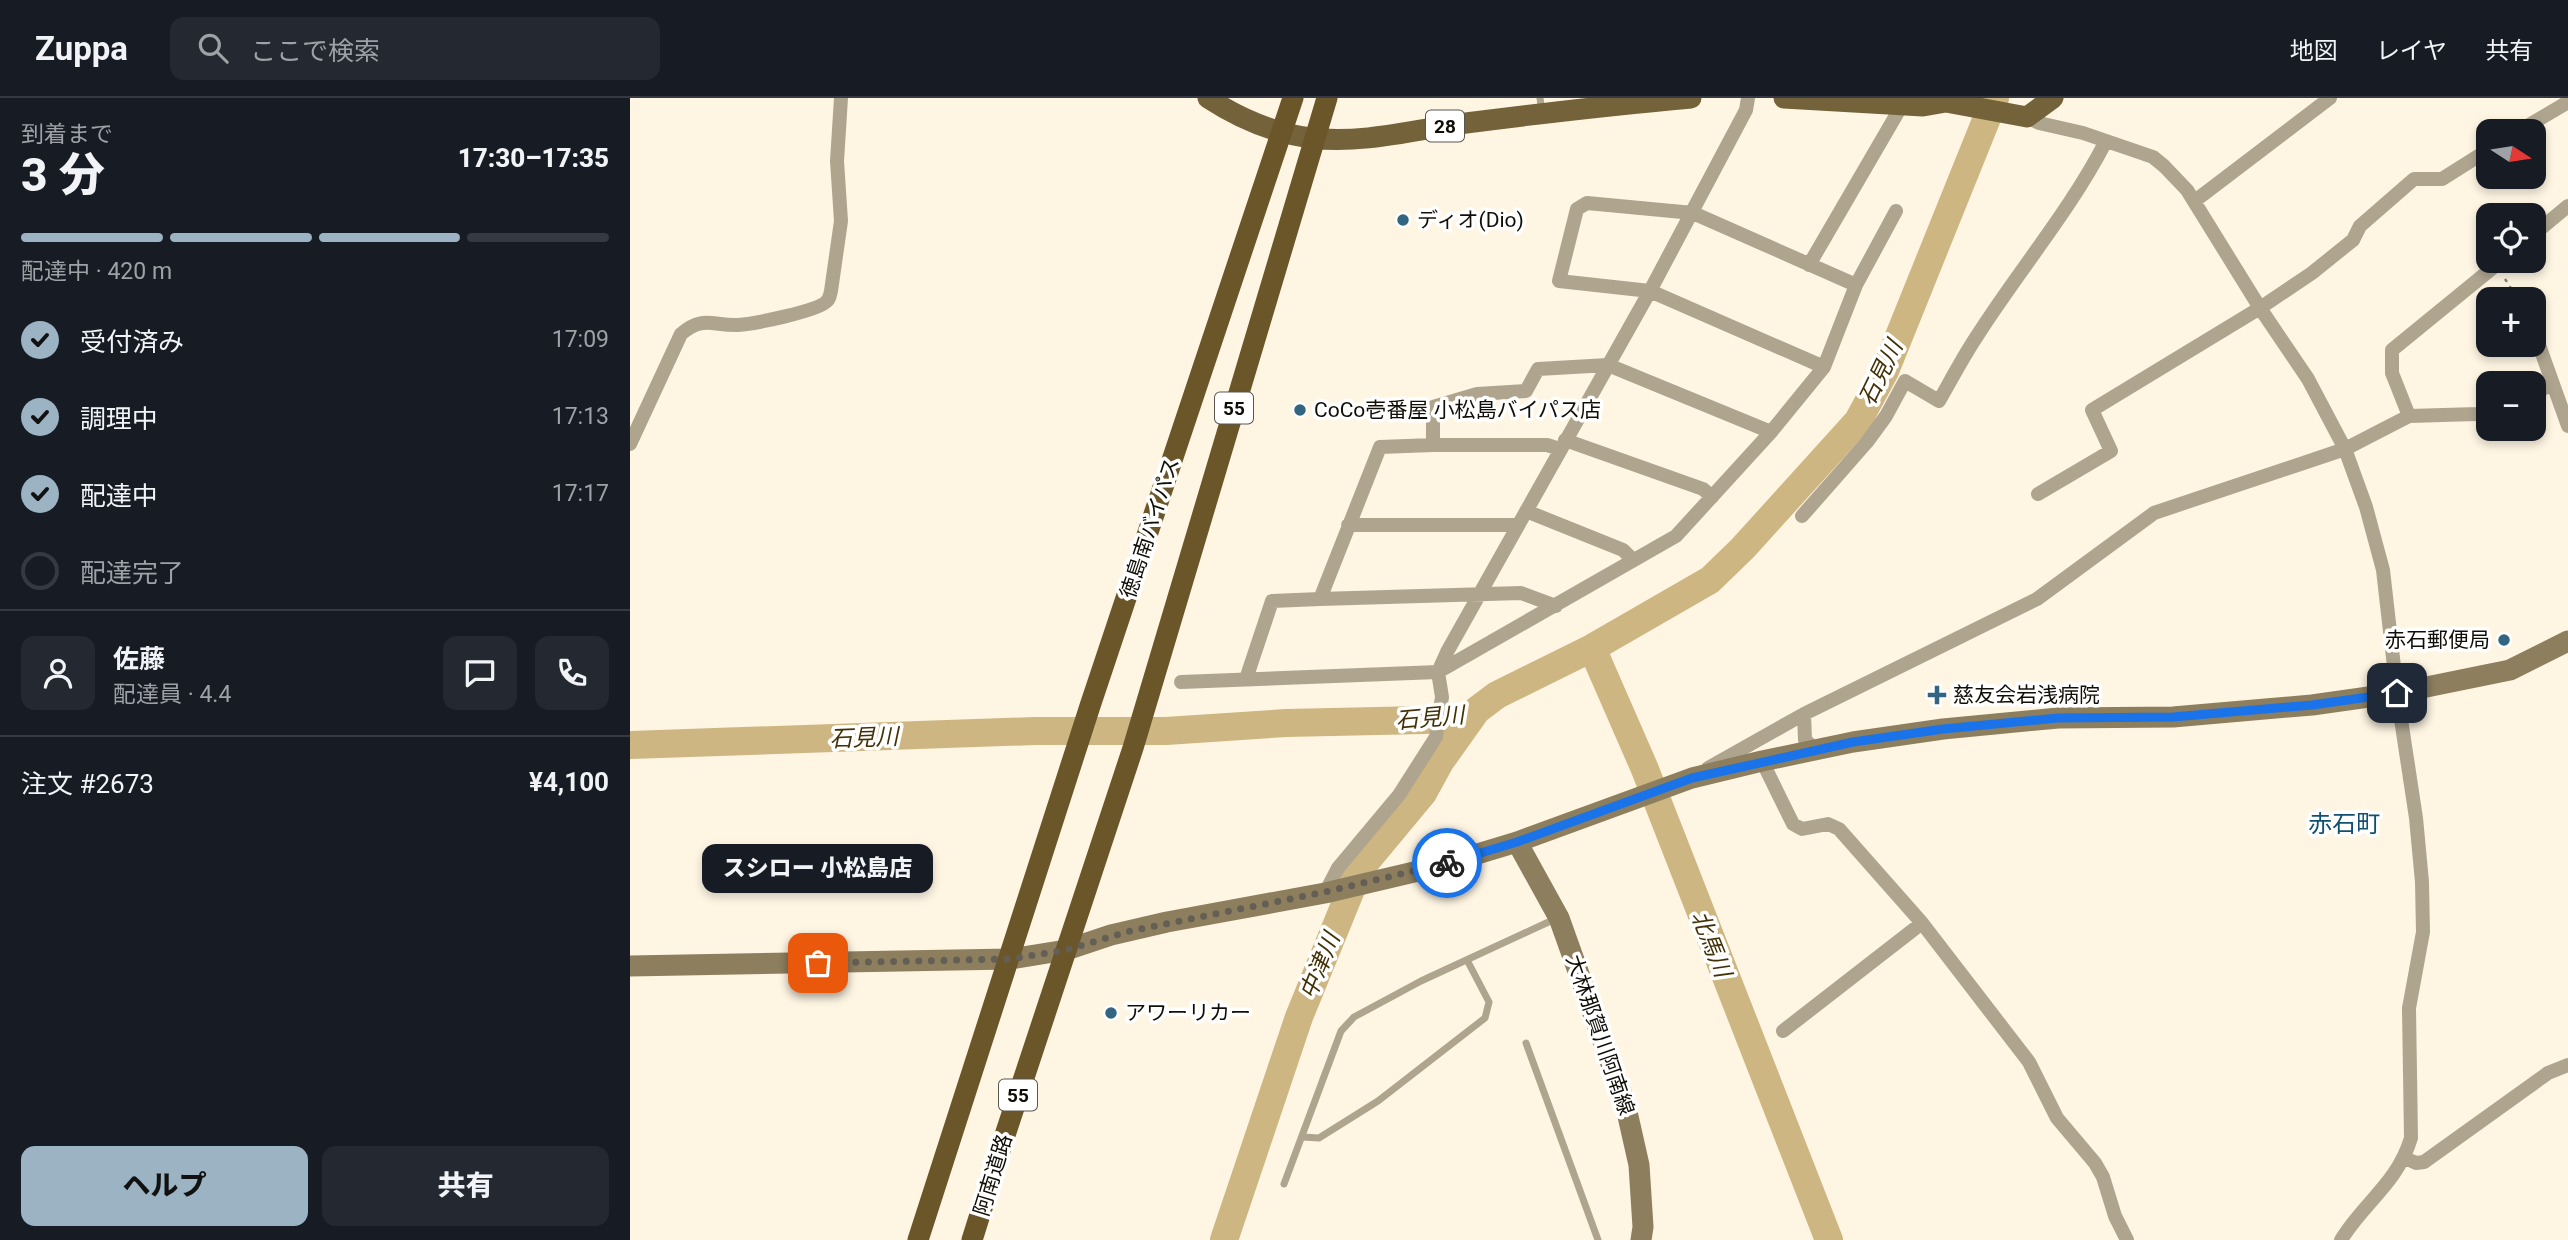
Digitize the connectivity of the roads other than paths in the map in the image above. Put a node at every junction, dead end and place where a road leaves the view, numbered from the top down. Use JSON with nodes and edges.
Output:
{"nodes":[{"id":1,"x":841,"y":98,"type":"edge"},
{"id":2,"x":1208,"y":98,"type":"edge"},
{"id":3,"x":1293,"y":98,"type":"edge"},
{"id":4,"x":1327,"y":98,"type":"edge"},
{"id":5,"x":1691,"y":98,"type":"edge"},
{"id":6,"x":1748,"y":98,"type":"edge"},
{"id":7,"x":1784,"y":98,"type":"edge"},
{"id":8,"x":2053,"y":98,"type":"edge"},
{"id":9,"x":2330,"y":98,"type":"edge"},
{"id":10,"x":1935,"y":101,"type":"edge"},
{"id":11,"x":2568,"y":102,"type":"edge"},
{"id":12,"x":1899,"y":105,"type":"junction"},
{"id":13,"x":1541,"y":106,"type":"edge"},
{"id":14,"x":2023,"y":117,"type":"junction"},
{"id":15,"x":2539,"y":119,"type":"edge"},
{"id":16,"x":1280,"y":133,"type":"junction"},
{"id":17,"x":1314,"y":138,"type":"junction"},
{"id":18,"x":2106,"y":141,"type":"junction"},
{"id":19,"x":2476,"y":158,"type":"edge"},
{"id":20,"x":2196,"y":200,"type":"junction"},
{"id":21,"x":2568,"y":206,"type":"edge"},
{"id":22,"x":1896,"y":211,"type":"dead end"},
{"id":23,"x":1693,"y":213,"type":"junction"},
{"id":24,"x":2546,"y":224,"type":"edge"},
{"id":25,"x":1809,"y":265,"type":"junction"},
{"id":26,"x":2486,"y":273,"type":"edge"},
{"id":27,"x":1856,"y":285,"type":"junction"},
{"id":28,"x":1650,"y":291,"type":"junction"},
{"id":29,"x":2260,"y":308,"type":"junction"},
{"id":30,"x":2543,"y":357,"type":"edge"},
{"id":31,"x":1608,"y":365,"type":"junction"},
{"id":32,"x":1824,"y":367,"type":"junction"},
{"id":33,"x":2553,"y":385,"type":"junction"},
{"id":34,"x":2546,"y":388,"type":"edge"},
{"id":35,"x":2476,"y":414,"type":"edge"},
{"id":36,"x":2409,"y":416,"type":"junction"},
{"id":37,"x":2568,"y":426,"type":"edge"},
{"id":38,"x":1770,"y":432,"type":"junction"},
{"id":39,"x":630,"y":444,"type":"edge"},
{"id":40,"x":1562,"y":444,"type":"junction"},
{"id":41,"x":1433,"y":445,"type":"junction"},
{"id":42,"x":2345,"y":449,"type":"junction"},
{"id":43,"x":2038,"y":494,"type":"dead end"},
{"id":44,"x":1712,"y":497,"type":"junction"},
{"id":45,"x":1526,"y":511,"type":"junction"},
{"id":46,"x":1802,"y":516,"type":"dead end"},
{"id":47,"x":1348,"y":525,"type":"junction"},
{"id":48,"x":1517,"y":525,"type":"junction"},
{"id":49,"x":1633,"y":560,"type":"junction"},
{"id":50,"x":1478,"y":595,"type":"junction"},
{"id":51,"x":1320,"y":599,"type":"junction"},
{"id":52,"x":1556,"y":606,"type":"junction"},
{"id":53,"x":2568,"y":640,"type":"edge"},
{"id":54,"x":1438,"y":672,"type":"junction"},
{"id":55,"x":1246,"y":679,"type":"junction"},
{"id":56,"x":1181,"y":682,"type":"dead end"},
{"id":57,"x":2397,"y":693,"type":"junction"},
{"id":58,"x":1804,"y":714,"type":"junction"},
{"id":59,"x":1816,"y":750,"type":"junction"},
{"id":60,"x":1762,"y":761,"type":"junction"},
{"id":61,"x":1692,"y":778,"type":"junction"},
{"id":62,"x":1517,"y":842,"type":"junction"},
{"id":63,"x":1334,"y":890,"type":"junction"},
{"id":64,"x":1559,"y":918,"type":"junction"},
{"id":65,"x":1923,"y":923,"type":"junction"},
{"id":66,"x":1066,"y":950,"type":"junction"},
{"id":67,"x":1010,"y":959,"type":"junction"},
{"id":68,"x":1467,"y":960,"type":"junction"},
{"id":69,"x":630,"y":966,"type":"edge"},
{"id":70,"x":1783,"y":1031,"type":"dead end"},
{"id":71,"x":1526,"y":1043,"type":"dead end"},
{"id":72,"x":2568,"y":1065,"type":"edge"},
{"id":73,"x":1303,"y":1137,"type":"junction"},
{"id":74,"x":2405,"y":1158,"type":"junction"},
{"id":75,"x":1284,"y":1184,"type":"dead end"},
{"id":76,"x":918,"y":1240,"type":"edge"},
{"id":77,"x":972,"y":1240,"type":"edge"},
{"id":78,"x":1598,"y":1240,"type":"edge"},
{"id":79,"x":1642,"y":1240,"type":"edge"},
{"id":80,"x":2127,"y":1240,"type":"edge"},
{"id":81,"x":2340,"y":1240,"type":"edge"}],
"edges":[{"from":1,"to":39,"type":"street"},
{"from":2,"to":16,"type":"main road","number":"28"},
{"from":3,"to":16,"type":"highway","name":"徳島南バイパス","number":"55"},
{"from":4,"to":17,"type":"highway","name":"徳島南バイパス","number":"55"},
{"from":5,"to":13,"type":"main road","number":"28"},
{"from":6,"to":23,"type":"street"},
{"from":7,"to":12,"type":"main road"},
{"from":8,"to":14,"type":"main road"},
{"from":9,"to":20,"type":"street"},
{"from":10,"to":12,"type":"main road"},
{"from":10,"to":14,"type":"main road"},
{"from":11,"to":15,"type":"street"},
{"from":12,"to":25,"type":"street"},
{"from":13,"to":17,"type":"main road","number":"28"},
{"from":14,"to":18,"type":"street"},
{"from":16,"to":17,"type":"main road","number":"28"},
{"from":16,"to":67,"type":"highway","name":"徳島南バイパス","number":"55"},
{"from":17,"to":66,"type":"highway","name":"徳島南バイパス","number":"55"},
{"from":18,"to":20,"type":"street"},
{"from":18,"to":46,"type":"street"},
{"from":19,"to":29,"type":"street"},
{"from":20,"to":29,"type":"street"},
{"from":21,"to":24,"type":"street"},
{"from":22,"to":27,"type":"street"},
{"from":23,"to":25,"type":"street"},
{"from":23,"to":28,"type":"street"},
{"from":23,"to":28,"type":"street"},
{"from":25,"to":27,"type":"street"},
{"from":26,"to":36,"type":"street"},
{"from":27,"to":32,"type":"street"},
{"from":28,"to":31,"type":"street"},
{"from":28,"to":32,"type":"street"},
{"from":29,"to":42,"type":"street"},
{"from":29,"to":43,"type":"street"},
{"from":30,"to":33,"type":"street"},
{"from":31,"to":38,"type":"street"},
{"from":31,"to":40,"type":"street"},
{"from":31,"to":41,"type":"street"},
{"from":32,"to":38,"type":"street"},
{"from":33,"to":34,"type":"street"},
{"from":33,"to":37,"type":"street"},
{"from":35,"to":36,"type":"street"},
{"from":36,"to":42,"type":"street"},
{"from":38,"to":44,"type":"street"},
{"from":40,"to":41,"type":"street"},
{"from":40,"to":44,"type":"street"},
{"from":40,"to":45,"type":"street"},
{"from":41,"to":47,"type":"street"},
{"from":42,"to":57,"type":"street"},
{"from":42,"to":58,"type":"street"},
{"from":44,"to":49,"type":"street"},
{"from":45,"to":48,"type":"street"},
{"from":45,"to":49,"type":"street"},
{"from":47,"to":48,"type":"street"},
{"from":47,"to":51,"type":"street"},
{"from":48,"to":50,"type":"street"},
{"from":49,"to":52,"type":"street"},
{"from":50,"to":51,"type":"street"},
{"from":50,"to":52,"type":"street"},
{"from":50,"to":54,"type":"street"},
{"from":51,"to":55,"type":"street"},
{"from":52,"to":54,"type":"street"},
{"from":53,"to":57,"type":"main road"},
{"from":54,"to":55,"type":"street"},
{"from":54,"to":63,"type":"street"},
{"from":55,"to":56,"type":"street"},
{"from":57,"to":59,"type":"main road"},
{"from":57,"to":74,"type":"street"},
{"from":58,"to":59,"type":"street"},
{"from":58,"to":61,"type":"street"},
{"from":59,"to":60,"type":"main road"},
{"from":60,"to":61,"type":"main road"},
{"from":60,"to":65,"type":"street"},
{"from":61,"to":62,"type":"main road"},
{"from":62,"to":63,"type":"main road"},
{"from":62,"to":64,"type":"main road","name":"大林那賀川阿南線"},
{"from":63,"to":66,"type":"main road"},
{"from":64,"to":68,"type":"lane"},
{"from":64,"to":79,"type":"main road","name":"大林那賀川阿南線"},
{"from":65,"to":70,"type":"street"},
{"from":65,"to":80,"type":"street"},
{"from":66,"to":67,"type":"main road"},
{"from":66,"to":77,"type":"highway","name":"阿南道路","number":"55"},
{"from":67,"to":69,"type":"main road"},
{"from":67,"to":76,"type":"highway","number":"55"},
{"from":68,"to":73,"type":"lane"},
{"from":68,"to":73,"type":"lane"},
{"from":71,"to":78,"type":"lane"},
{"from":72,"to":74,"type":"street"},
{"from":73,"to":75,"type":"lane"},
{"from":74,"to":81,"type":"street"}]}
